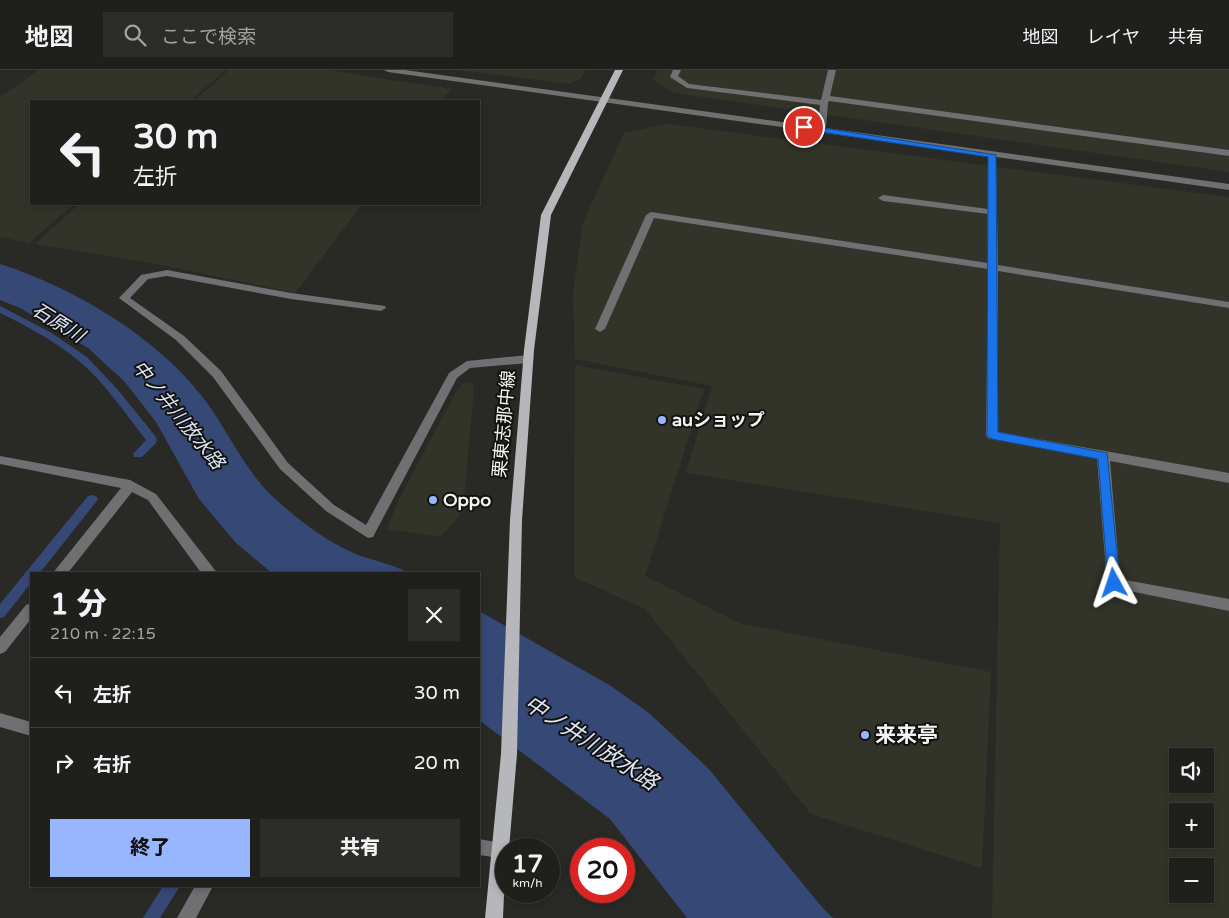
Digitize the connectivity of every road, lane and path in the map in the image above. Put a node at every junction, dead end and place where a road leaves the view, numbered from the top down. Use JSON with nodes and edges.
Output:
{"nodes":[{"id":1,"x":388,"y":70,"type":"edge"},
{"id":2,"x":619,"y":70,"type":"edge"},
{"id":3,"x":678,"y":70,"type":"edge"},
{"id":4,"x":832,"y":70,"type":"edge"},
{"id":5,"x":824,"y":100,"type":"junction"},
{"id":6,"x":603,"y":101,"type":"junction"},
{"id":7,"x":822,"y":130,"type":"junction"},
{"id":8,"x":1229,"y":153,"type":"edge"},
{"id":9,"x":992,"y":155,"type":"junction"},
{"id":10,"x":1229,"y":187,"type":"edge"},
{"id":11,"x":883,"y":198,"type":"dead end"},
{"id":12,"x":992,"y":212,"type":"junction"},
{"id":13,"x":992,"y":267,"type":"junction"},
{"id":14,"x":1229,"y":305,"type":"edge"},
{"id":15,"x":381,"y":308,"type":"dead end"},
{"id":16,"x":600,"y":329,"type":"dead end"},
{"id":17,"x":529,"y":359,"type":"junction"},
{"id":18,"x":1103,"y":456,"type":"junction"},
{"id":19,"x":0,"y":460,"type":"edge"},
{"id":20,"x":1229,"y":478,"type":"edge"},
{"id":21,"x":130,"y":485,"type":"junction"},
{"id":22,"x":61,"y":572,"type":"edge"},
{"id":23,"x":209,"y":572,"type":"edge"},
{"id":24,"x":1229,"y":605,"type":"edge"},
{"id":25,"x":30,"y":610,"type":"edge"},
{"id":26,"x":0,"y":648,"type":"edge"},
{"id":27,"x":0,"y":720,"type":"edge"},
{"id":28,"x":30,"y":729,"type":"edge"},
{"id":29,"x":501,"y":838,"type":"edge"},
{"id":30,"x":480,"y":846,"type":"edge"},
{"id":31,"x":495,"y":849,"type":"edge"},
{"id":32,"x":203,"y":887,"type":"edge"},
{"id":33,"x":495,"y":903,"type":"edge"},
{"id":34,"x":186,"y":918,"type":"edge"},
{"id":35,"x":494,"y":918,"type":"edge"}],
"edges":[{"from":1,"to":6,"type":"street"},
{"from":2,"to":6,"type":"main road","name":"栗東志那中線"},
{"from":3,"to":5,"type":"street"},
{"from":4,"to":5,"type":"street"},
{"from":5,"to":7,"type":"street"},
{"from":5,"to":8,"type":"street"},
{"from":6,"to":7,"type":"street"},
{"from":6,"to":17,"type":"main road","name":"栗東志那中線"},
{"from":7,"to":9,"type":"street"},
{"from":9,"to":10,"type":"street"},
{"from":9,"to":12,"type":"street"},
{"from":11,"to":12,"type":"street"},
{"from":12,"to":13,"type":"street"},
{"from":13,"to":14,"type":"street"},
{"from":13,"to":16,"type":"street"},
{"from":13,"to":18,"type":"street"},
{"from":15,"to":17,"type":"street"},
{"from":17,"to":29,"type":"main road","name":"栗東志那中線"},
{"from":18,"to":20,"type":"street"},
{"from":18,"to":24,"type":"street"},
{"from":19,"to":21,"type":"street"},
{"from":21,"to":22,"type":"street"},
{"from":21,"to":23,"type":"street"},
{"from":25,"to":26,"type":"street"},
{"from":27,"to":28,"type":"street"},
{"from":30,"to":31,"type":"street"},
{"from":32,"to":34,"type":"street"},
{"from":33,"to":35,"type":"main road","name":"栗東志那中線"}]}
